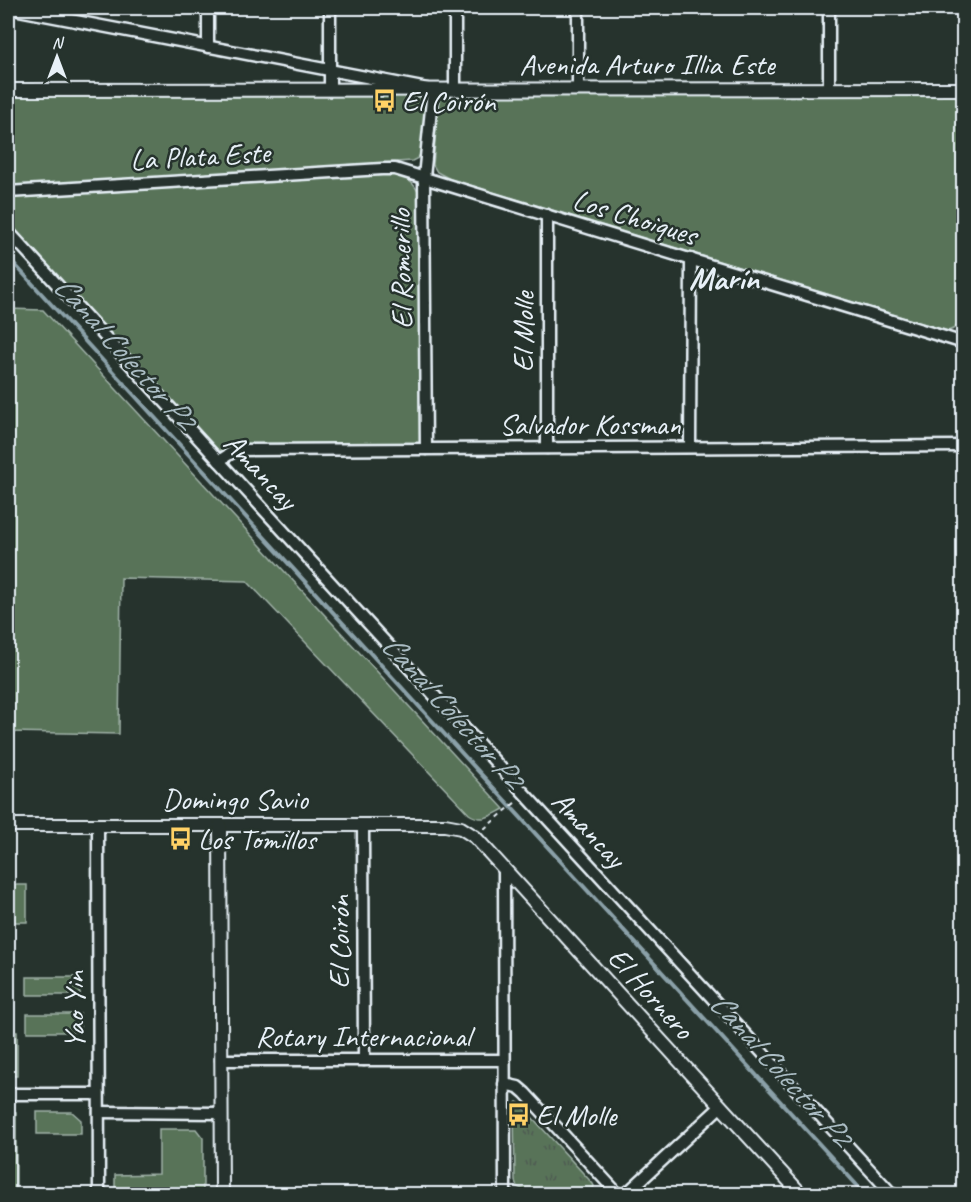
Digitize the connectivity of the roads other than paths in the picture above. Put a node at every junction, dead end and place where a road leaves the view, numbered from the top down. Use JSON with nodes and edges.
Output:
{"nodes":[{"id":1,"x":8,"y":8,"type":"edge"},
{"id":2,"x":208,"y":8,"type":"edge"},
{"id":3,"x":330,"y":8,"type":"edge"},
{"id":4,"x":455,"y":8,"type":"edge"},
{"id":5,"x":578,"y":8,"type":"edge"},
{"id":6,"x":829,"y":8,"type":"edge"},
{"id":7,"x":208,"y":47,"type":"junction"},
{"id":8,"x":330,"y":70,"type":"junction"},
{"id":9,"x":578,"y":89,"type":"junction"},
{"id":10,"x":829,"y":89,"type":"junction"},
{"id":11,"x":963,"y":89,"type":"edge"},
{"id":12,"x":8,"y":90,"type":"edge"},
{"id":13,"x":330,"y":90,"type":"junction"},
{"id":14,"x":432,"y":90,"type":"junction"},
{"id":15,"x":456,"y":90,"type":"junction"},
{"id":16,"x":395,"y":170,"type":"joint"},
{"id":17,"x":424,"y":177,"type":"junction"},
{"id":18,"x":8,"y":192,"type":"edge"},
{"id":19,"x":547,"y":215,"type":"junction"},
{"id":20,"x":8,"y":231,"type":"edge"},
{"id":21,"x":691,"y":259,"type":"junction"},
{"id":22,"x":963,"y":341,"type":"edge"},
{"id":23,"x":963,"y":446,"type":"edge"},
{"id":24,"x":690,"y":447,"type":"junction"},
{"id":25,"x":547,"y":448,"type":"junction"},
{"id":26,"x":426,"y":449,"type":"junction"},
{"id":27,"x":219,"y":461,"type":"junction"},
{"id":28,"x":8,"y":825,"type":"edge"},
{"id":29,"x":98,"y":825,"type":"junction"},
{"id":30,"x":220,"y":825,"type":"junction"},
{"id":31,"x":363,"y":825,"type":"junction"},
{"id":32,"x":461,"y":828,"type":"joint"},
{"id":33,"x":504,"y":869,"type":"junction"},
{"id":34,"x":221,"y":1060,"type":"junction"},
{"id":35,"x":364,"y":1060,"type":"junction"},
{"id":36,"x":504,"y":1060,"type":"junction"},
{"id":37,"x":504,"y":1084,"type":"junction"},
{"id":38,"x":8,"y":1094,"type":"edge"},
{"id":39,"x":98,"y":1094,"type":"junction"},
{"id":40,"x":721,"y":1106,"type":"junction"},
{"id":41,"x":99,"y":1112,"type":"junction"},
{"id":42,"x":221,"y":1113,"type":"junction"},
{"id":43,"x":99,"y":1194,"type":"edge"},
{"id":44,"x":222,"y":1194,"type":"edge"},
{"id":45,"x":505,"y":1194,"type":"edge"},
{"id":46,"x":618,"y":1194,"type":"edge"},
{"id":47,"x":626,"y":1194,"type":"edge"},
{"id":48,"x":801,"y":1194,"type":"edge"},
{"id":49,"x":892,"y":1194,"type":"edge"}],
"edges":[{"from":1,"to":7,"type":"street"},
{"from":2,"to":7,"type":"street"},
{"from":3,"to":8,"type":"street"},
{"from":4,"to":15,"type":"street"},
{"from":5,"to":9,"type":"street"},
{"from":6,"to":10,"type":"street"},
{"from":7,"to":8,"type":"street"},
{"from":8,"to":13,"type":"street"},
{"from":8,"to":14,"type":"street"},
{"from":9,"to":10,"type":"street","name":"Avenida Arturo Illia Este"},
{"from":9,"to":15,"type":"street","name":"Avenida Arturo Illia Este"},
{"from":10,"to":11,"type":"street","name":"Avenida Arturo Illia Este"},
{"from":12,"to":13,"type":"street","name":"Avenida Arturo Illia Este"},
{"from":13,"to":14,"type":"street","name":"Avenida Arturo Illia Este"},
{"from":14,"to":15,"type":"street","name":"Avenida Arturo Illia Este"},
{"from":14,"to":17,"type":"street","name":"El Romerillo"},
{"from":16,"to":17,"type":"street","name":"Los Choiques"},
{"from":16,"to":18,"type":"street","name":"La Plata Este"},
{"from":17,"to":19,"type":"street","name":"Los Choiques"},
{"from":17,"to":26,"type":"street","name":"El Romerillo"},
{"from":19,"to":21,"type":"street","name":"Los Choiques"},
{"from":19,"to":25,"type":"street","name":"El Molle"},
{"from":20,"to":27,"type":"street","name":"Amancay"},
{"from":21,"to":22,"type":"street","name":"Los Choiques"},
{"from":21,"to":24,"type":"street"},
{"from":23,"to":24,"type":"street","name":"Salvador Kossman"},
{"from":24,"to":25,"type":"street","name":"Salvador Kossman"},
{"from":25,"to":26,"type":"street","name":"Salvador Kossman"},
{"from":26,"to":27,"type":"street","name":"Salvador Kossman"},
{"from":27,"to":49,"type":"street","name":"Amancay"},
{"from":28,"to":29,"type":"street","name":"Domingo Savio"},
{"from":29,"to":30,"type":"street","name":"Domingo Savio"},
{"from":29,"to":39,"type":"street","name":"Yao Yin"},
{"from":30,"to":31,"type":"street","name":"Domingo Savio"},
{"from":30,"to":34,"type":"street"},
{"from":31,"to":32,"type":"street","name":"Domingo Savio"},
{"from":31,"to":35,"type":"street","name":"El Coirón"},
{"from":32,"to":33,"type":"street","name":"El Hornero"},
{"from":33,"to":36,"type":"street"},
{"from":33,"to":40,"type":"street","name":"El Hornero"},
{"from":34,"to":35,"type":"street","name":"Rotary Internacional"},
{"from":34,"to":42,"type":"street"},
{"from":35,"to":36,"type":"street","name":"Rotary Internacional"},
{"from":36,"to":37,"type":"street"},
{"from":37,"to":45,"type":"street"},
{"from":37,"to":46,"type":"street"},
{"from":38,"to":39,"type":"street"},
{"from":39,"to":41,"type":"street","name":"Yao Yin"},
{"from":40,"to":47,"type":"street"},
{"from":40,"to":48,"type":"street","name":"El Hornero"},
{"from":41,"to":42,"type":"street"},
{"from":41,"to":43,"type":"street","name":"Yao Yin"},
{"from":42,"to":44,"type":"street"}]}
